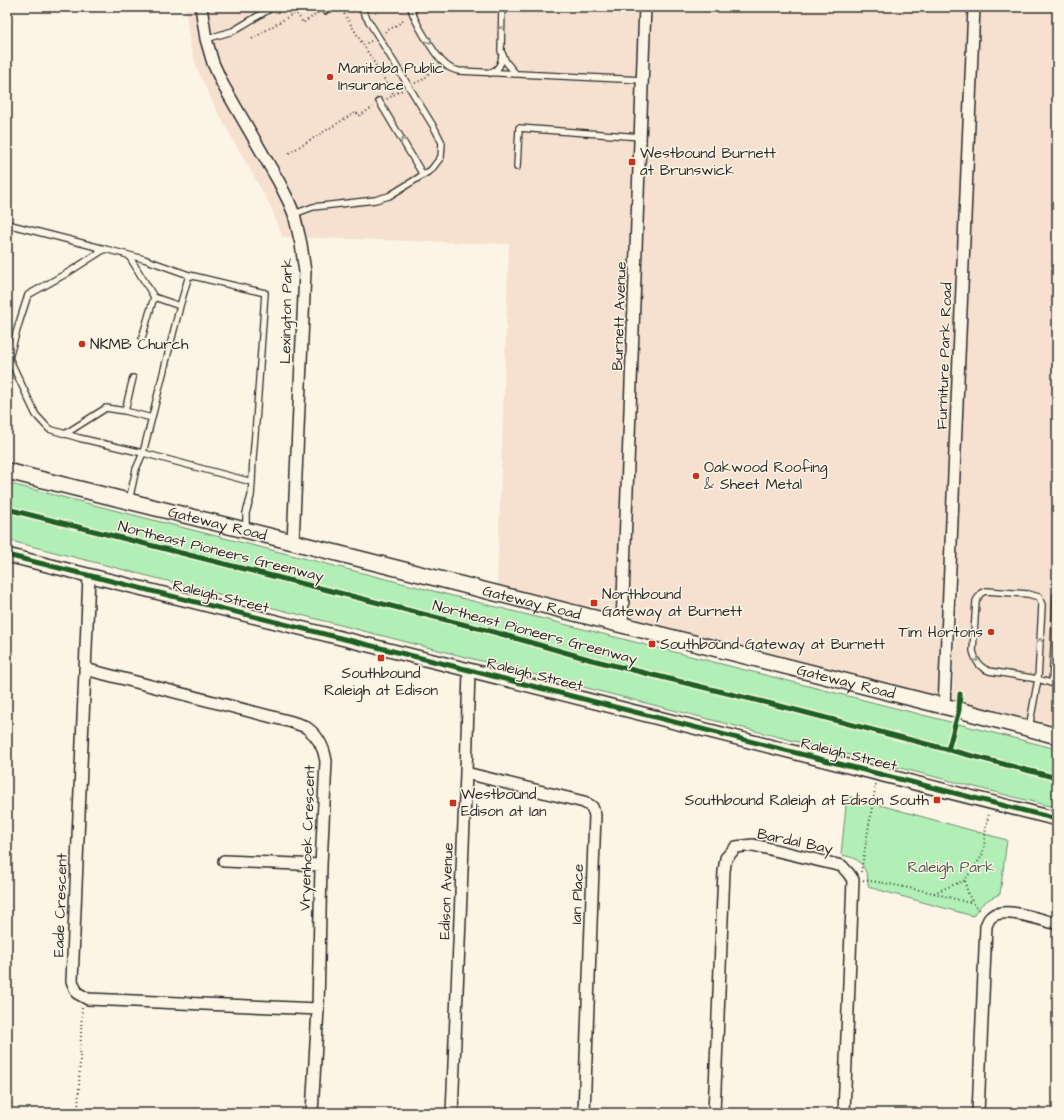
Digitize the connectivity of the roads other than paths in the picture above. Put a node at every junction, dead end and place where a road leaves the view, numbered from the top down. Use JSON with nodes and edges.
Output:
{"nodes":[{"id":1,"x":201,"y":7,"type":"edge"},
{"id":2,"x":273,"y":7,"type":"edge"},
{"id":3,"x":360,"y":7,"type":"edge"},
{"id":4,"x":411,"y":7,"type":"edge"},
{"id":5,"x":502,"y":7,"type":"edge"},
{"id":6,"x":645,"y":7,"type":"edge"},
{"id":7,"x":974,"y":7,"type":"edge"},
{"id":8,"x":206,"y":39,"type":"junction"},
{"id":9,"x":502,"y":54,"type":"junction"},
{"id":10,"x":487,"y":73,"type":"junction"},
{"id":11,"x":516,"y":74,"type":"junction"},
{"id":12,"x":643,"y":80,"type":"junction"},
{"id":13,"x":379,"y":103,"type":"road end"},
{"id":14,"x":640,"y":137,"type":"junction"},
{"id":15,"x":517,"y":166,"type":"dead end"},
{"id":16,"x":423,"y":174,"type":"junction"},
{"id":17,"x":294,"y":214,"type":"junction"},
{"id":18,"x":7,"y":224,"type":"edge"},
{"id":19,"x":105,"y":249,"type":"junction"},
{"id":20,"x":129,"y":256,"type":"junction"},
{"id":21,"x":189,"y":275,"type":"junction"},
{"id":22,"x":154,"y":297,"type":"junction"},
{"id":23,"x":180,"y":306,"type":"junction"},
{"id":24,"x":142,"y":338,"type":"dead end"},
{"id":25,"x":133,"y":378,"type":"dead end"},
{"id":26,"x":125,"y":411,"type":"junction"},
{"id":27,"x":152,"y":418,"type":"junction"},
{"id":28,"x":65,"y":434,"type":"junction"},
{"id":29,"x":143,"y":453,"type":"junction"},
{"id":30,"x":7,"y":471,"type":"edge"},
{"id":31,"x":252,"y":482,"type":"junction"},
{"id":32,"x":129,"y":501,"type":"junction"},
{"id":33,"x":246,"y":530,"type":"junction"},
{"id":34,"x":293,"y":542,"type":"junction"},
{"id":35,"x":7,"y":555,"type":"edge"},
{"id":36,"x":90,"y":576,"type":"junction"},
{"id":37,"x":1056,"y":596,"type":"edge"},
{"id":38,"x":1056,"y":613,"type":"edge"},
{"id":39,"x":622,"y":625,"type":"junction"},
{"id":40,"x":1056,"y":647,"type":"edge"},
{"id":41,"x":85,"y":669,"type":"junction"},
{"id":42,"x":469,"y":670,"type":"junction"},
{"id":43,"x":1038,"y":680,"type":"junction"},
{"id":44,"x":1055,"y":684,"type":"edge"},
{"id":45,"x":944,"y":707,"type":"junction"},
{"id":46,"x":1028,"y":728,"type":"junction"},
{"id":47,"x":1057,"y":736,"type":"edge"},
{"id":48,"x":466,"y":773,"type":"junction"},
{"id":49,"x":1057,"y":819,"type":"edge"},
{"id":50,"x":224,"y":861,"type":"dead end"},
{"id":51,"x":321,"y":866,"type":"junction"},
{"id":52,"x":1057,"y":924,"type":"edge"},
{"id":53,"x":318,"y":1009,"type":"junction"},
{"id":54,"x":312,"y":1113,"type":"edge"},
{"id":55,"x":452,"y":1113,"type":"edge"},
{"id":56,"x":584,"y":1113,"type":"edge"},
{"id":57,"x":714,"y":1113,"type":"edge"},
{"id":58,"x":844,"y":1113,"type":"edge"},
{"id":59,"x":978,"y":1113,"type":"edge"}],
"edges":[{"from":1,"to":8,"type":"street","name":"Lexington Park"},
{"from":2,"to":8,"type":"lane"},
{"from":3,"to":16,"type":"lane"},
{"from":4,"to":10,"type":"lane","one_way":true},
{"from":9,"to":5,"type":"lane","one_way":true},
{"from":6,"to":12,"type":"street","name":"Burnett Avenue"},
{"from":7,"to":45,"type":"street","name":"Furniture Park Road"},
{"from":8,"to":17,"type":"street","name":"Lexington Park"},
{"from":9,"to":10,"type":"lane"},
{"from":9,"to":11,"type":"lane"},
{"from":10,"to":11,"type":"lane"},
{"from":11,"to":12,"type":"lane"},
{"from":12,"to":14,"type":"street","name":"Burnett Avenue"},
{"from":16,"to":13,"type":"lane","one_way":true},
{"from":14,"to":15,"type":"lane"},
{"from":14,"to":39,"type":"street","name":"Burnett Avenue"},
{"from":16,"to":17,"type":"lane"},
{"from":17,"to":34,"type":"street","name":"Lexington Park"},
{"from":18,"to":19,"type":"lane"},
{"from":19,"to":20,"type":"lane"},
{"from":19,"to":28,"type":"lane"},
{"from":20,"to":21,"type":"lane"},
{"from":20,"to":22,"type":"lane"},
{"from":21,"to":23,"type":"lane"},
{"from":21,"to":31,"type":"lane"},
{"from":22,"to":23,"type":"lane"},
{"from":22,"to":24,"type":"lane"},
{"from":23,"to":27,"type":"lane"},
{"from":25,"to":26,"type":"lane"},
{"from":26,"to":27,"type":"lane"},
{"from":26,"to":28,"type":"lane"},
{"from":27,"to":29,"type":"lane"},
{"from":28,"to":29,"type":"lane"},
{"from":29,"to":31,"type":"lane"},
{"from":29,"to":32,"type":"lane"},
{"from":30,"to":32,"type":"main road","name":"Gateway Road"},
{"from":31,"to":33,"type":"lane"},
{"from":32,"to":33,"type":"main road","name":"Gateway Road"},
{"from":33,"to":34,"type":"main road","name":"Gateway Road"},
{"from":34,"to":39,"type":"main road","name":"Gateway Road"},
{"from":35,"to":36,"type":"street","name":"Raleigh Street"},
{"from":36,"to":41,"type":"street","name":"Eade Crescent"},
{"from":36,"to":42,"type":"street","name":"Raleigh Street"},
{"from":37,"to":38,"type":"lane"},
{"from":38,"to":40,"type":"lane"},
{"from":39,"to":45,"type":"main road","name":"Gateway Road"},
{"from":40,"to":44,"type":"lane"},
{"from":41,"to":51,"type":"street","name":"Vryenhoek Crescent"},
{"from":41,"to":53,"type":"street","name":"Eade Crescent"},
{"from":42,"to":48,"type":"street","name":"Edison Avenue"},
{"from":42,"to":49,"type":"street","name":"Raleigh Street"},
{"from":43,"to":43,"type":"lane","one_way":true},
{"from":43,"to":44,"type":"lane"},
{"from":43,"to":46,"type":"lane"},
{"from":45,"to":46,"type":"main road","name":"Gateway Road"},
{"from":46,"to":47,"type":"main road","name":"Gateway Road"},
{"from":48,"to":55,"type":"street","name":"Edison Avenue"},
{"from":48,"to":56,"type":"street","name":"Ian Place"},
{"from":50,"to":51,"type":"street"},
{"from":51,"to":53,"type":"street","name":"Vryenhoek Crescent"},
{"from":52,"to":59,"type":"street"},
{"from":53,"to":54,"type":"street","name":"Vryenhoek Crescent"},
{"from":57,"to":58,"type":"street","name":"Bardal Bay"}]}
